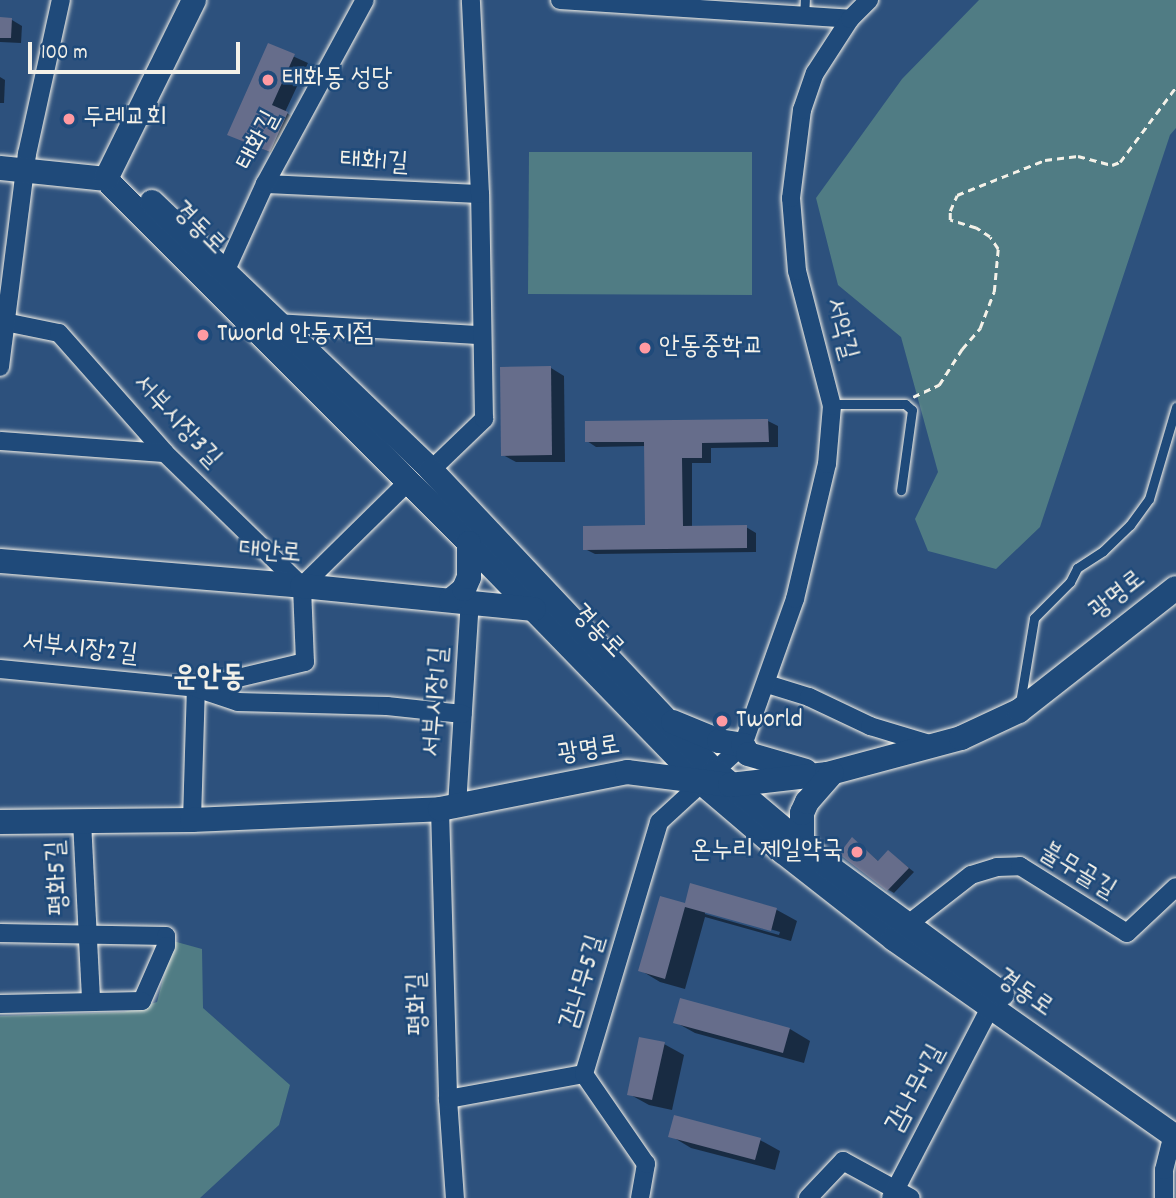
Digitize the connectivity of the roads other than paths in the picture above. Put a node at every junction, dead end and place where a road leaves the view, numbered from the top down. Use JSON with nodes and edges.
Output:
{"nodes":[{"id":1,"x":61,"y":0,"type":"edge"},
{"id":2,"x":194,"y":0,"type":"edge"},
{"id":3,"x":365,"y":0,"type":"edge"},
{"id":4,"x":471,"y":0,"type":"edge"},
{"id":5,"x":560,"y":0,"type":"edge"},
{"id":6,"x":869,"y":0,"type":"edge"},
{"id":7,"x":650,"y":3,"type":"edge"},
{"id":8,"x":754,"y":7,"type":"edge"},
{"id":9,"x":804,"y":8,"type":"edge"},
{"id":10,"x":850,"y":19,"type":"junction"},
{"id":11,"x":0,"y":151,"type":"edge"},
{"id":12,"x":26,"y":162,"type":"junction"},
{"id":13,"x":0,"y":168,"type":"edge"},
{"id":14,"x":109,"y":172,"type":"junction"},
{"id":15,"x":265,"y":184,"type":"junction"},
{"id":16,"x":480,"y":194,"type":"junction"},
{"id":17,"x":225,"y":272,"type":"junction"},
{"id":18,"x":2,"y":322,"type":"edge"},
{"id":19,"x":276,"y":323,"type":"junction"},
{"id":20,"x":481,"y":335,"type":"junction"},
{"id":21,"x":0,"y":367,"type":"edge"},
{"id":22,"x":832,"y":404,"type":"junction"},
{"id":23,"x":1176,"y":407,"type":"edge"},
{"id":24,"x":0,"y":441,"type":"edge"},
{"id":25,"x":165,"y":453,"type":"junction"},
{"id":26,"x":431,"y":470,"type":"junction"},
{"id":27,"x":408,"y":482,"type":"junction"},
{"id":28,"x":901,"y":490,"type":"dead end"},
{"id":29,"x":469,"y":543,"type":"junction"},
{"id":30,"x":0,"y":561,"type":"edge"},
{"id":31,"x":302,"y":586,"type":"junction"},
{"id":32,"x":1176,"y":588,"type":"edge"},
{"id":33,"x":460,"y":601,"type":"junction"},
{"id":34,"x":534,"y":609,"type":"junction"},
{"id":35,"x":0,"y":669,"type":"edge"},
{"id":36,"x":767,"y":684,"type":"junction"},
{"id":37,"x":196,"y":688,"type":"junction"},
{"id":38,"x":1019,"y":711,"type":"junction"},
{"id":39,"x":463,"y":714,"type":"junction"},
{"id":40,"x":662,"y":717,"type":"junction"},
{"id":41,"x":743,"y":745,"type":"junction"},
{"id":42,"x":933,"y":745,"type":"junction"},
{"id":43,"x":830,"y":774,"type":"junction"},
{"id":44,"x":716,"y":780,"type":"junction"},
{"id":45,"x":448,"y":808,"type":"junction"},
{"id":46,"x":192,"y":820,"type":"junction"},
{"id":47,"x":82,"y":821,"type":"junction"},
{"id":48,"x":0,"y":822,"type":"edge"},
{"id":49,"x":802,"y":844,"type":"junction"},
{"id":50,"x":1176,"y":887,"type":"edge"},
{"id":51,"x":907,"y":925,"type":"junction"},
{"id":52,"x":89,"y":932,"type":"junction"},
{"id":53,"x":0,"y":933,"type":"edge"},
{"id":54,"x":91,"y":1001,"type":"junction"},
{"id":55,"x":0,"y":1004,"type":"edge"},
{"id":56,"x":991,"y":1006,"type":"junction"},
{"id":57,"x":584,"y":1074,"type":"junction"},
{"id":58,"x":448,"y":1099,"type":"junction"},
{"id":59,"x":1175,"y":1130,"type":"edge"},
{"id":60,"x":1164,"y":1170,"type":"junction"},
{"id":61,"x":1176,"y":1190,"type":"edge"},
{"id":62,"x":892,"y":1193,"type":"edge"},
{"id":63,"x":455,"y":1198,"type":"edge"},
{"id":64,"x":640,"y":1198,"type":"edge"},
{"id":65,"x":808,"y":1198,"type":"edge"},
{"id":66,"x":911,"y":1198,"type":"edge"},
{"id":67,"x":1164,"y":1198,"type":"edge"}],
"edges":[{"from":1,"to":12,"type":"street"},
{"from":2,"to":14,"type":"street"},
{"from":3,"to":15,"type":"street","name":"태화길"},
{"from":4,"to":16,"type":"street"},
{"from":5,"to":7,"type":"street"},
{"from":6,"to":10,"type":"street","name":"서악길"},
{"from":7,"to":8,"type":"street"},
{"from":8,"to":9,"type":"street"},
{"from":9,"to":10,"type":"street"},
{"from":10,"to":22,"type":"street","name":"서악길"},
{"from":11,"to":12,"type":"street"},
{"from":12,"to":13,"type":"street"},
{"from":12,"to":14,"type":"street"},
{"from":12,"to":18,"type":"street"},
{"from":14,"to":17,"type":"street","name":"경동로"},
{"from":14,"to":27,"type":"street","name":"경동로"},
{"from":15,"to":16,"type":"street","name":"태화1길"},
{"from":15,"to":17,"type":"street","name":"태화길"},
{"from":16,"to":20,"type":"street"},
{"from":17,"to":19,"type":"street","name":"경동로"},
{"from":18,"to":21,"type":"street"},
{"from":18,"to":25,"type":"street","name":"서부시장3길"},
{"from":19,"to":20,"type":"street"},
{"from":19,"to":26,"type":"street","name":"경동로"},
{"from":20,"to":26,"type":"street"},
{"from":22,"to":28,"type":"lane"},
{"from":22,"to":36,"type":"street","name":"서악길"},
{"from":23,"to":38,"type":"lane"},
{"from":24,"to":25,"type":"street"},
{"from":25,"to":31,"type":"street","name":"서부시장3길"},
{"from":26,"to":40,"type":"street","name":"경동로"},
{"from":27,"to":29,"type":"street","name":"경동로"},
{"from":27,"to":31,"type":"street"},
{"from":29,"to":33,"type":"street"},
{"from":29,"to":34,"type":"street","name":"경동로"},
{"from":30,"to":31,"type":"street","name":"대안로"},
{"from":31,"to":33,"type":"street","name":"대안로"},
{"from":31,"to":37,"type":"street","name":"서부시장2길"},
{"from":32,"to":38,"type":"street","name":"광명로"},
{"from":33,"to":34,"type":"street","name":"대안로"},
{"from":33,"to":39,"type":"street","name":"서부시장1길"},
{"from":34,"to":44,"type":"street","name":"경동로"},
{"from":35,"to":37,"type":"street","name":"서부시장2길"},
{"from":36,"to":41,"type":"street","name":"서악길"},
{"from":36,"to":42,"type":"street"},
{"from":37,"to":39,"type":"street"},
{"from":37,"to":46,"type":"street"},
{"from":38,"to":42,"type":"street","name":"광명로"},
{"from":39,"to":45,"type":"street","name":"서부시장1길"},
{"from":40,"to":41,"type":"street"},
{"from":40,"to":44,"type":"street","name":"경동로"},
{"from":41,"to":43,"type":"street"},
{"from":41,"to":44,"type":"street","name":"서악길"},
{"from":42,"to":43,"type":"street","name":"광명로"},
{"from":43,"to":44,"type":"street","name":"광명로"},
{"from":43,"to":49,"type":"street"},
{"from":44,"to":45,"type":"street","name":"광명로"},
{"from":44,"to":49,"type":"street","name":"경동로"},
{"from":44,"to":56,"type":"street","name":"경동로"},
{"from":44,"to":57,"type":"street","name":"감나무5길"},
{"from":45,"to":46,"type":"street","name":"광명로"},
{"from":45,"to":58,"type":"street","name":"평화길"},
{"from":46,"to":47,"type":"street","name":"광명로"},
{"from":47,"to":48,"type":"street","name":"광명로"},
{"from":47,"to":52,"type":"street","name":"평화5길"},
{"from":49,"to":51,"type":"street","name":"경동로"},
{"from":50,"to":51,"type":"street","name":"불무골길"},
{"from":51,"to":59,"type":"street","name":"경동로"},
{"from":52,"to":53,"type":"street"},
{"from":52,"to":54,"type":"street","name":"평화5길"},
{"from":52,"to":54,"type":"street","name":"평화5길"},
{"from":54,"to":55,"type":"street","name":"평화5길"},
{"from":56,"to":59,"type":"street","name":"경동로"},
{"from":56,"to":62,"type":"street","name":"감나무4길"},
{"from":57,"to":58,"type":"street"},
{"from":57,"to":64,"type":"street"},
{"from":58,"to":63,"type":"street","name":"평화길"},
{"from":59,"to":60,"type":"street"},
{"from":60,"to":61,"type":"street"},
{"from":60,"to":67,"type":"street"},
{"from":62,"to":65,"type":"street"},
{"from":62,"to":66,"type":"street"}]}
